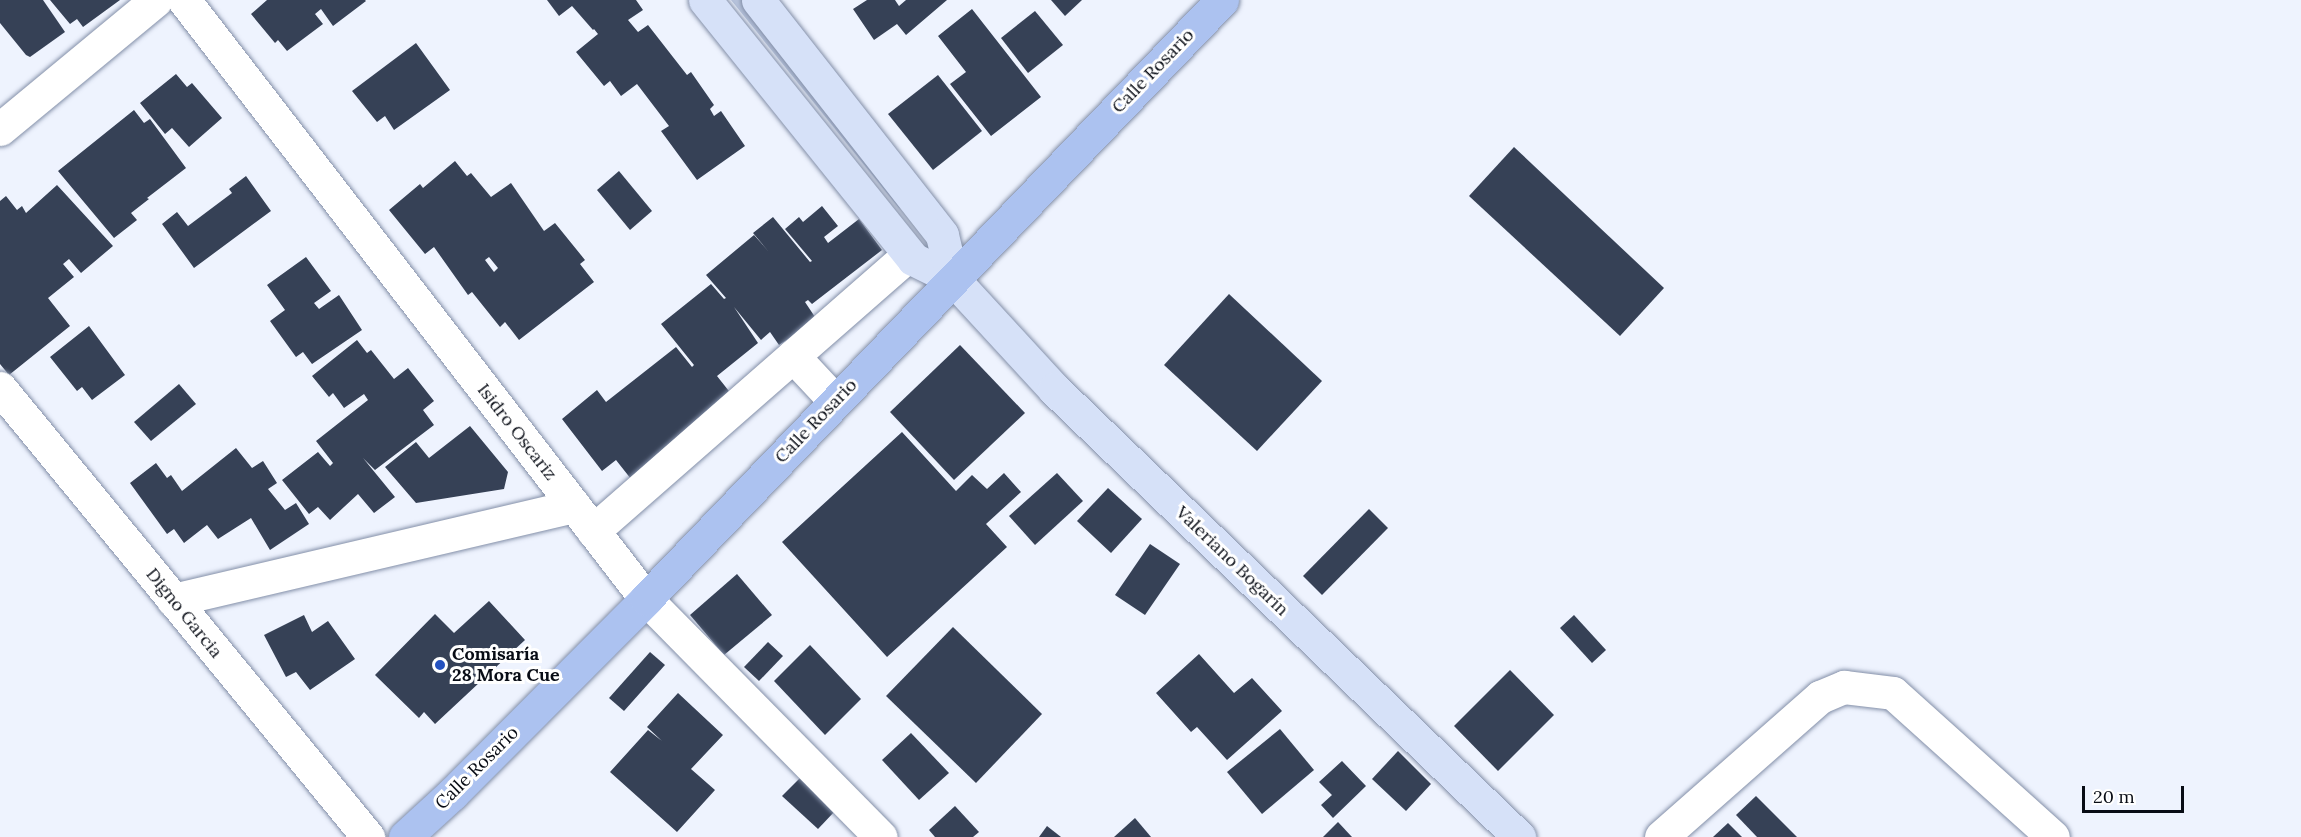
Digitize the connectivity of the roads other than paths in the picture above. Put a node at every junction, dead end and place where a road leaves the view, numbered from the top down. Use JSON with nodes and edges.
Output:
{"nodes":[{"id":1,"x":156,"y":0,"type":"edge"},
{"id":2,"x":183,"y":0,"type":"edge"},
{"id":3,"x":705,"y":0,"type":"edge"},
{"id":4,"x":758,"y":0,"type":"edge"},
{"id":5,"x":1222,"y":0,"type":"edge"},
{"id":6,"x":0,"y":129,"type":"edge"},
{"id":7,"x":909,"y":254,"type":"junction"},
{"id":8,"x":952,"y":278,"type":"junction"},
{"id":9,"x":793,"y":356,"type":"junction"},
{"id":10,"x":0,"y":388,"type":"edge"},
{"id":11,"x":835,"y":401,"type":"junction"},
{"id":12,"x":584,"y":518,"type":"junction"},
{"id":13,"x":646,"y":599,"type":"junction"},
{"id":14,"x":173,"y":600,"type":"junction"},
{"id":15,"x":368,"y":837,"type":"edge"},
{"id":16,"x":405,"y":837,"type":"edge"},
{"id":17,"x":881,"y":837,"type":"edge"},
{"id":18,"x":1519,"y":837,"type":"edge"},
{"id":19,"x":1661,"y":837,"type":"edge"},
{"id":20,"x":2053,"y":837,"type":"edge"}],
"edges":[{"from":1,"to":6,"type":"street"},
{"from":2,"to":12,"type":"street","name":"Isidro Oscariz"},
{"from":3,"to":7,"type":"street"},
{"from":4,"to":8,"type":"street"},
{"from":5,"to":8,"type":"main road","name":"Calle Rosario"},
{"from":7,"to":8,"type":"street"},
{"from":7,"to":9,"type":"street"},
{"from":8,"to":11,"type":"main road","name":"Calle Rosario"},
{"from":8,"to":18,"type":"street","name":"Valeriano Bogarín"},
{"from":9,"to":11,"type":"street"},
{"from":9,"to":12,"type":"street"},
{"from":10,"to":14,"type":"street","name":"Digno Garcia"},
{"from":11,"to":13,"type":"main road","name":"Calle Rosario"},
{"from":12,"to":13,"type":"street","name":"Isidro Oscariz"},
{"from":12,"to":14,"type":"street"},
{"from":13,"to":16,"type":"main road","name":"Calle Rosario"},
{"from":13,"to":17,"type":"street","name":"Isidro Oscariz"},
{"from":14,"to":15,"type":"street","name":"Digno Garcia"},
{"from":19,"to":20,"type":"street"}]}
